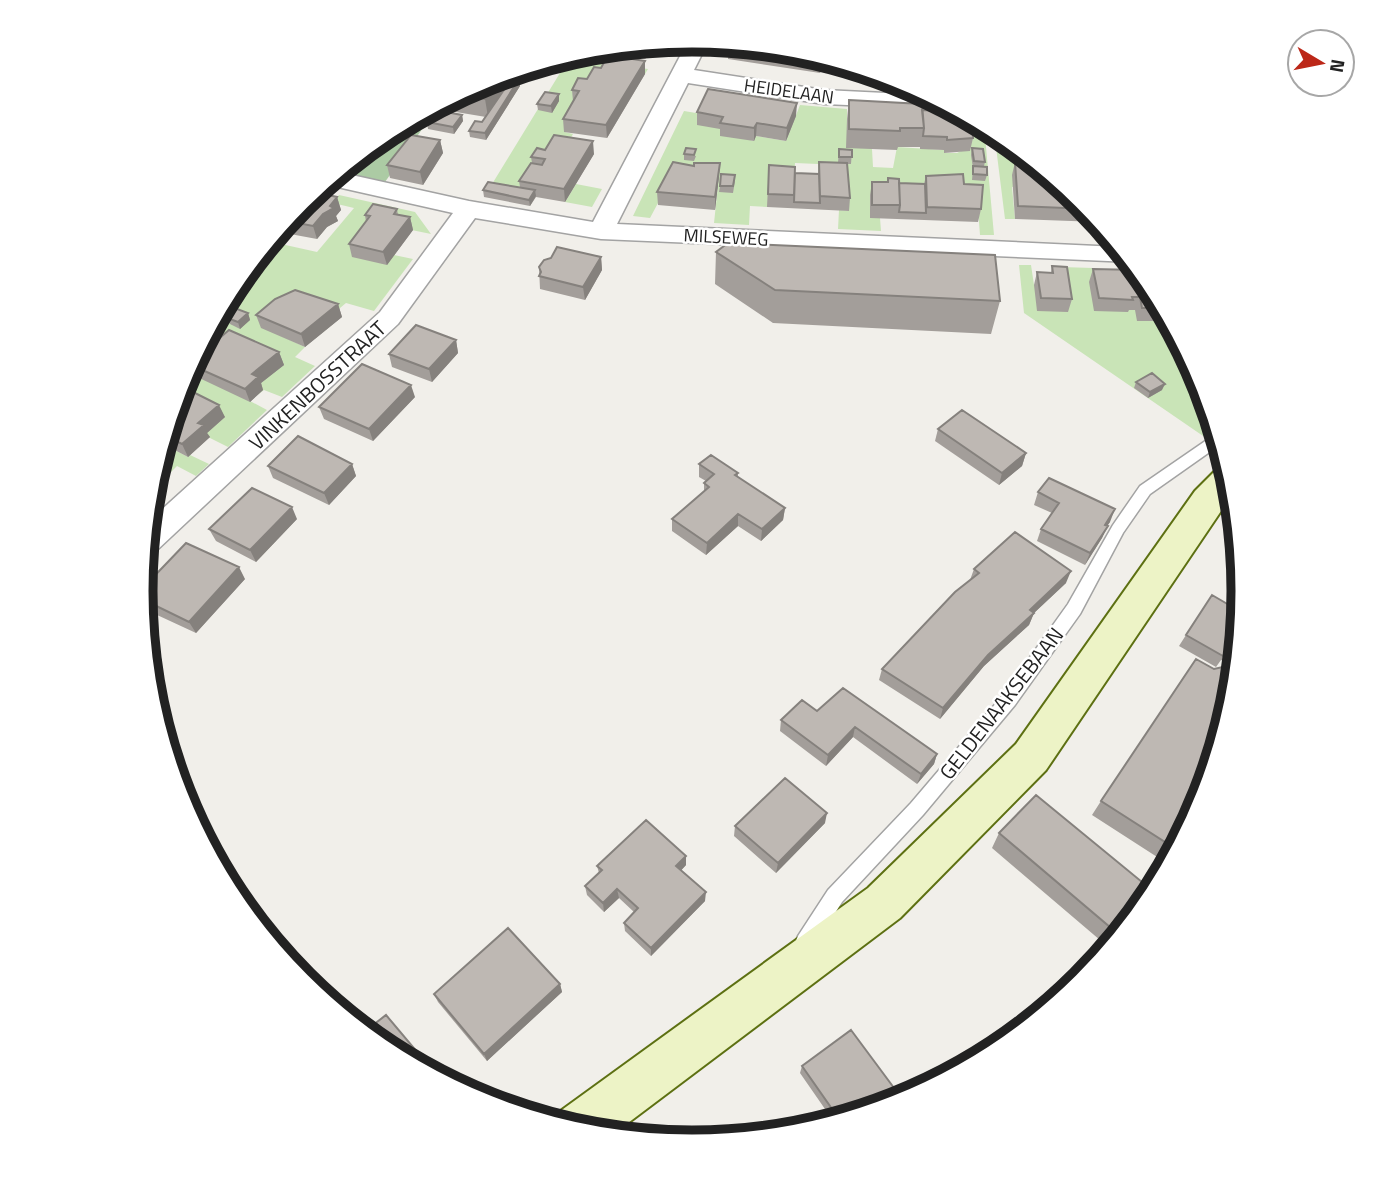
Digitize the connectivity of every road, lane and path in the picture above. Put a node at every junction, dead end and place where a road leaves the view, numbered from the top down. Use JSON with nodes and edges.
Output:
{"nodes":[{"id":1,"x":692,"y":52,"type":"edge"},
{"id":2,"x":681,"y":75,"type":"junction"},
{"id":3,"x":914,"y":101,"type":"edge"},
{"id":4,"x":343,"y":181,"type":"edge"},
{"id":5,"x":469,"y":209,"type":"junction"},
{"id":6,"x":601,"y":231,"type":"junction"},
{"id":7,"x":1113,"y":254,"type":"edge"},
{"id":8,"x":1210,"y":444,"type":"edge"},
{"id":9,"x":1221,"y":488,"type":"edge"},
{"id":10,"x":157,"y":532,"type":"edge"},
{"id":11,"x":786,"y":974,"type":"junction"},
{"id":12,"x":590,"y":1120,"type":"edge"}],
"edges":[{"from":1,"to":2,"type":"street"},
{"from":2,"to":3,"type":"street","name":"HEIDELAAN"},
{"from":2,"to":6,"type":"street"},
{"from":4,"to":5,"type":"street","name":"MILSEWEG"},
{"from":5,"to":6,"type":"street","name":"MILSEWEG"},
{"from":5,"to":10,"type":"street","name":"VINKENBOSSTRAAT"},
{"from":6,"to":7,"type":"street","name":"MILSEWEG"},
{"from":8,"to":11,"type":"lane","name":"GELDENAAKSEBAAN"},
{"from":9,"to":11,"type":"street","name":"GELDENAAKSEBAAN"},
{"from":11,"to":12,"type":"street","name":"GELDENAAKSEBAAN"}]}
